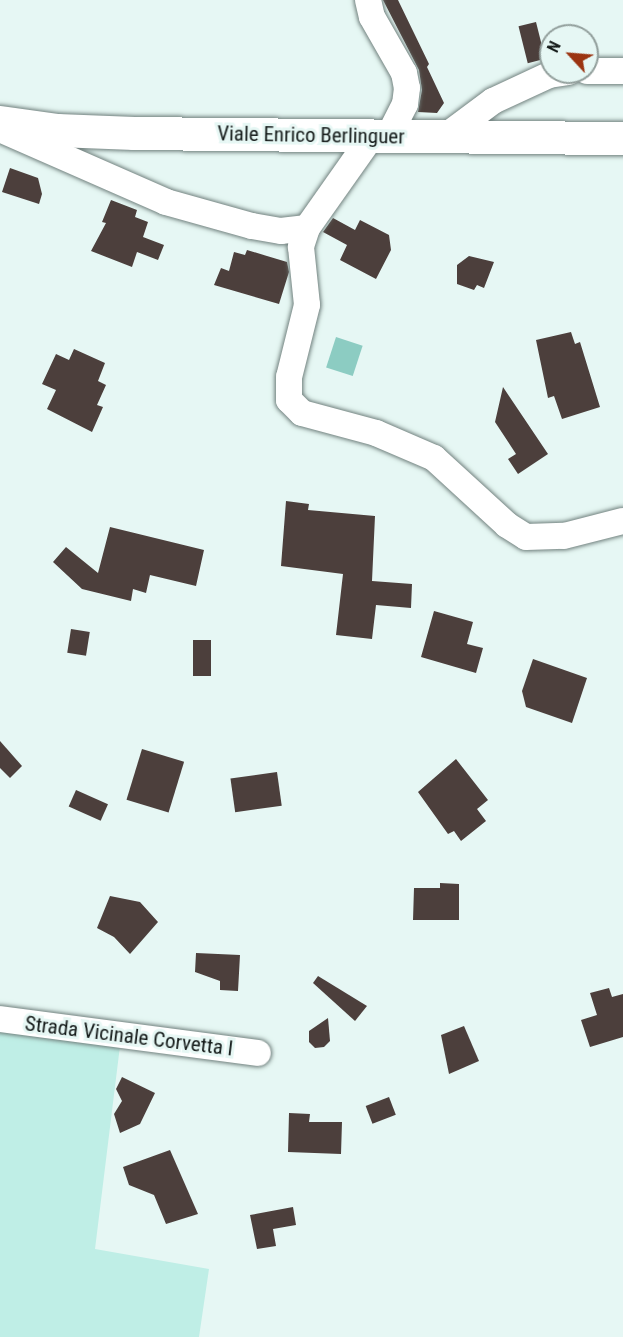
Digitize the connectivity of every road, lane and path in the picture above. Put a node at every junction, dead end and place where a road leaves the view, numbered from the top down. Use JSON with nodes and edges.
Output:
{"nodes":[{"id":1,"x":368,"y":0,"type":"edge"},
{"id":2,"x":599,"y":70,"type":"edge"},
{"id":3,"x":623,"y":71,"type":"edge"},
{"id":4,"x":539,"y":80,"type":"edge"},
{"id":5,"x":0,"y":123,"type":"edge"},
{"id":6,"x":0,"y":129,"type":"edge"},
{"id":7,"x":380,"y":136,"type":"junction"},
{"id":8,"x":446,"y":136,"type":"junction"},
{"id":9,"x":623,"y":138,"type":"edge"},
{"id":10,"x":307,"y":228,"type":"junction"},
{"id":11,"x":623,"y":521,"type":"edge"},
{"id":12,"x":0,"y":1019,"type":"edge"},
{"id":13,"x":258,"y":1053,"type":"dead end"}],
"edges":[{"from":1,"to":7,"type":"street"},
{"from":2,"to":3,"type":"street"},
{"from":4,"to":8,"type":"street"},
{"from":5,"to":7,"type":"main road","name":"Viale Enrico Berlinguer"},
{"from":6,"to":10,"type":"street"},
{"from":7,"to":8,"type":"main road","name":"Viale Enrico Berlinguer"},
{"from":7,"to":10,"type":"street"},
{"from":8,"to":9,"type":"main road","name":"Viale Enrico Berlinguer"},
{"from":10,"to":11,"type":"street"},
{"from":12,"to":13,"type":"street","name":"Strada Vicinale Corvetta I"}]}
